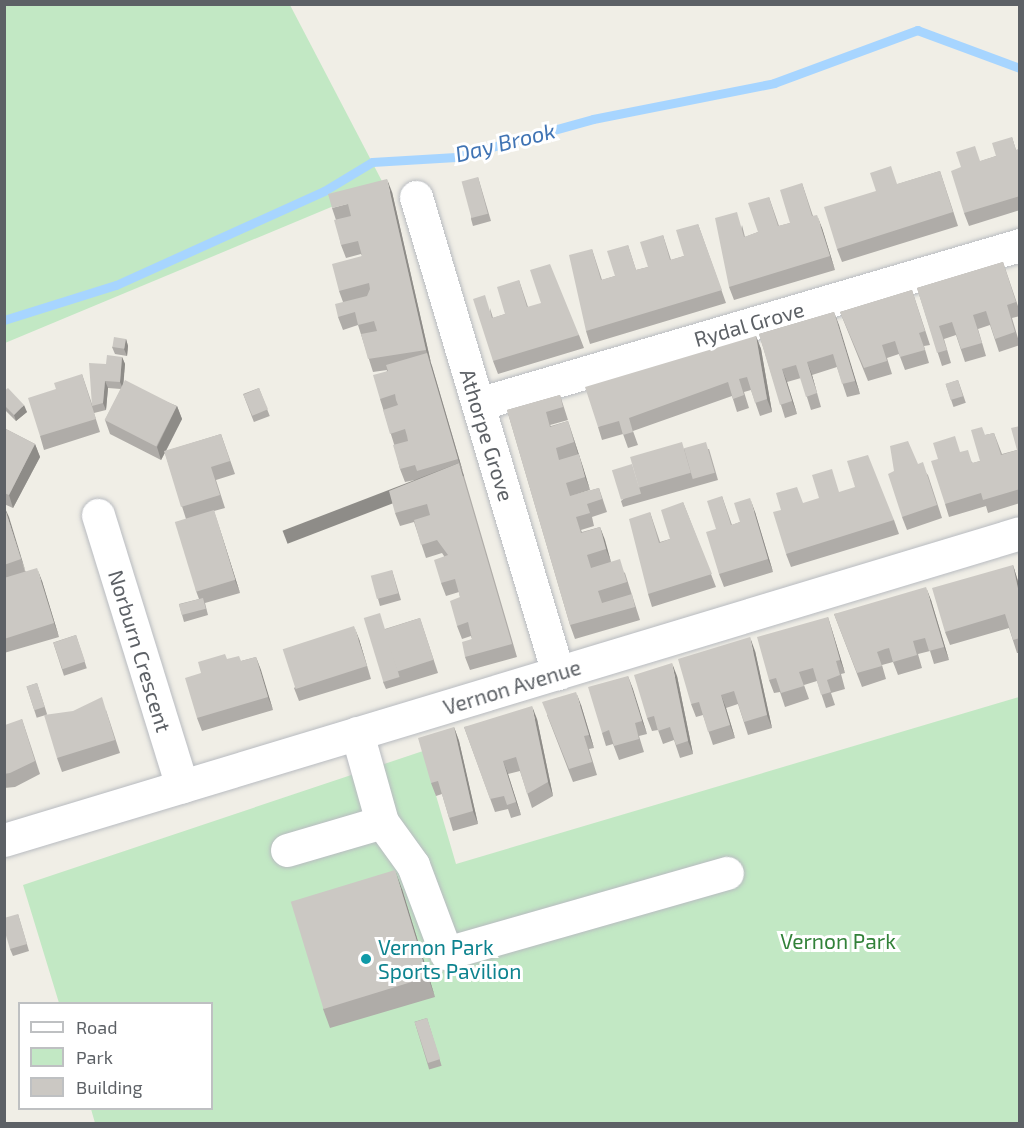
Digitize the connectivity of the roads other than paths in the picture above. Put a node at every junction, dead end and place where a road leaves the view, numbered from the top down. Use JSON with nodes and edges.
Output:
{"nodes":[{"id":1,"x":416,"y":197,"type":"dead end"},
{"id":2,"x":1020,"y":245,"type":"edge"},
{"id":3,"x":478,"y":404,"type":"junction"},
{"id":4,"x":98,"y":515,"type":"dead end"},
{"id":5,"x":1020,"y":533,"type":"edge"},
{"id":6,"x":558,"y":673,"type":"junction"},
{"id":7,"x":357,"y":733,"type":"junction"},
{"id":8,"x":182,"y":786,"type":"junction"},
{"id":9,"x":382,"y":822,"type":"junction"},
{"id":10,"x":4,"y":840,"type":"edge"},
{"id":11,"x":287,"y":850,"type":"dead end"},
{"id":12,"x":727,"y":873,"type":"dead end"}],
"edges":[{"from":1,"to":3,"type":"street","name":"Athorpe Grove"},
{"from":2,"to":3,"type":"street","name":"Rydal Grove"},
{"from":3,"to":6,"type":"street","name":"Athorpe Grove"},
{"from":4,"to":8,"type":"street","name":"Norburn Crescent"},
{"from":5,"to":6,"type":"street","name":"Vernon Avenue"},
{"from":6,"to":7,"type":"street","name":"Vernon Avenue"},
{"from":7,"to":8,"type":"street","name":"Vernon Avenue"},
{"from":7,"to":9,"type":"street"},
{"from":8,"to":10,"type":"street","name":"Vernon Avenue"},
{"from":9,"to":11,"type":"street"},
{"from":9,"to":12,"type":"street"}]}
